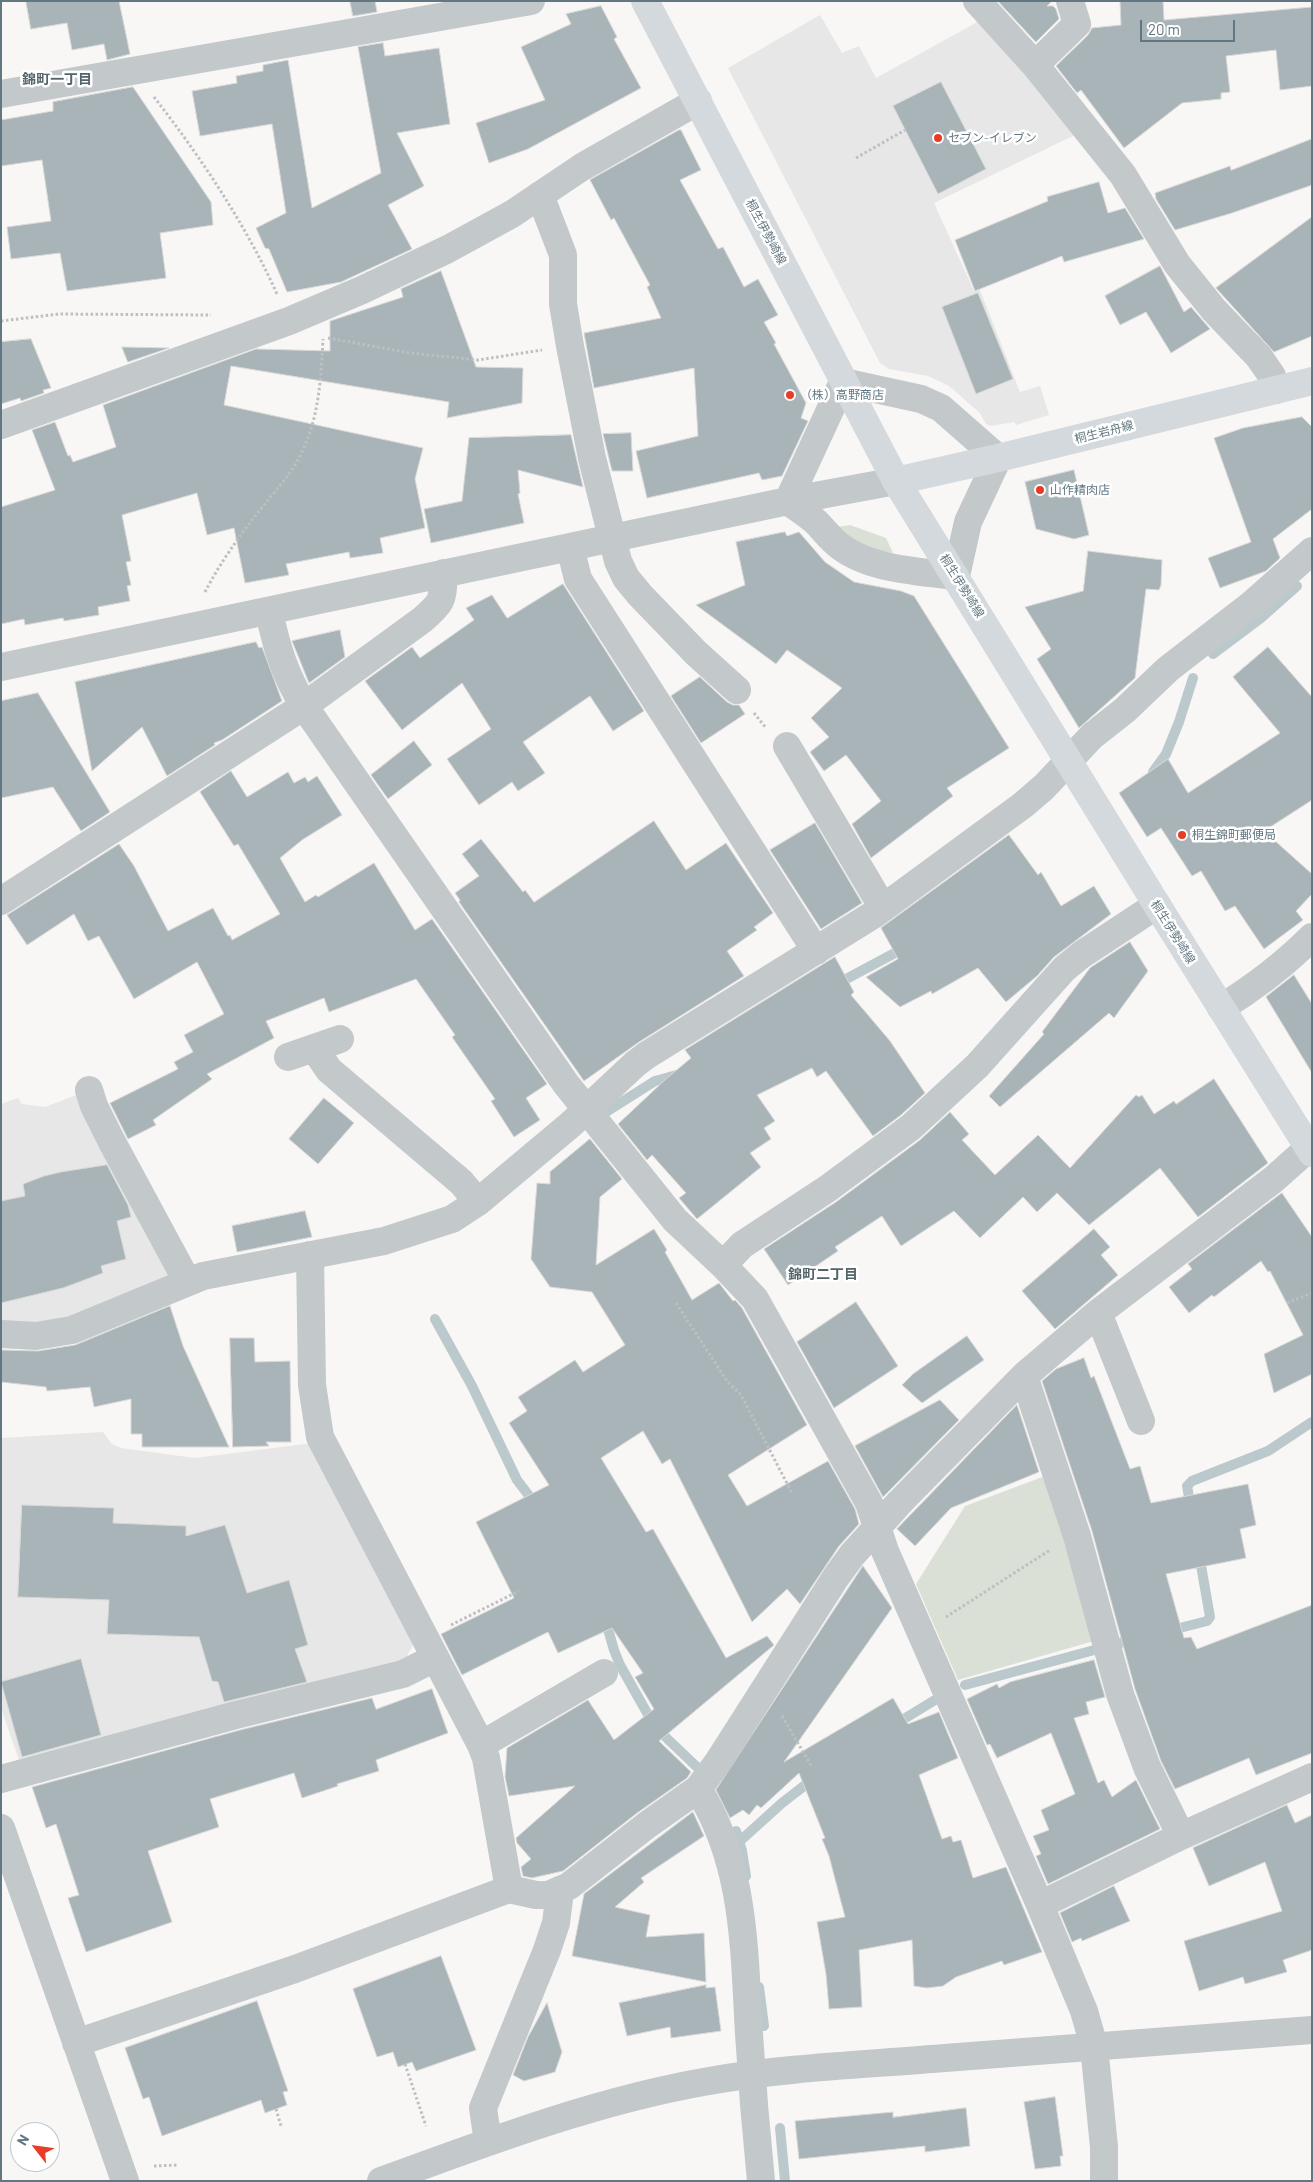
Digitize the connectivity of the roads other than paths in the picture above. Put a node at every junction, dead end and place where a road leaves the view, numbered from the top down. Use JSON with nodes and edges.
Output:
{"nodes":[{"id":1,"x":531,"y":1,"type":"edge"},
{"id":2,"x":644,"y":1,"type":"edge"},
{"id":3,"x":977,"y":1,"type":"edge"},
{"id":4,"x":1070,"y":1,"type":"edge"},
{"id":5,"x":1035,"y":65,"type":"junction"},
{"id":6,"x":1,"y":94,"type":"edge"},
{"id":7,"x":698,"y":101,"type":"junction"},
{"id":8,"x":540,"y":195,"type":"junction"},
{"id":9,"x":1312,"y":381,"type":"edge"},
{"id":10,"x":843,"y":382,"type":"junction"},
{"id":11,"x":1276,"y":390,"type":"junction"},
{"id":12,"x":1,"y":424,"type":"edge"},
{"id":13,"x":998,"y":458,"type":"junction"},
{"id":14,"x":896,"y":481,"type":"junction"},
{"id":15,"x":788,"y":501,"type":"junction"},
{"id":16,"x":613,"y":538,"type":"junction"},
{"id":17,"x":570,"y":547,"type":"junction"},
{"id":18,"x":1312,"y":551,"type":"edge"},
{"id":19,"x":444,"y":573,"type":"junction"},
{"id":20,"x":956,"y":576,"type":"junction"},
{"id":21,"x":269,"y":610,"type":"junction"},
{"id":22,"x":1,"y":666,"type":"edge"},
{"id":23,"x":737,"y":690,"type":"road end"},
{"id":24,"x":304,"y":706,"type":"junction"},
{"id":25,"x":787,"y":746,"type":"road end"},
{"id":26,"x":1068,"y":761,"type":"junction"},
{"id":27,"x":1,"y":901,"type":"edge"},
{"id":28,"x":1157,"y":905,"type":"junction"},
{"id":29,"x":883,"y":908,"type":"junction"},
{"id":30,"x":1312,"y":937,"type":"edge"},
{"id":31,"x":816,"y":951,"type":"junction"},
{"id":32,"x":1221,"y":1008,"type":"junction"},
{"id":33,"x":340,"y":1039,"type":"dead end"},
{"id":34,"x":314,"y":1048,"type":"junction"},
{"id":35,"x":288,"y":1057,"type":"dead end"},
{"id":36,"x":89,"y":1090,"type":"dead end"},
{"id":37,"x":586,"y":1110,"type":"junction"},
{"id":38,"x":1311,"y":1148,"type":"edge"},
{"id":39,"x":478,"y":1202,"type":"junction"},
{"id":40,"x":310,"y":1255,"type":"junction"},
{"id":41,"x":723,"y":1266,"type":"junction"},
{"id":42,"x":187,"y":1282,"type":"junction"},
{"id":43,"x":1098,"y":1313,"type":"junction"},
{"id":44,"x":1,"y":1334,"type":"edge"},
{"id":45,"x":1024,"y":1376,"type":"junction"},
{"id":46,"x":1141,"y":1421,"type":"dead end"},
{"id":47,"x":878,"y":1526,"type":"junction"},
{"id":48,"x":430,"y":1648,"type":"junction"},
{"id":49,"x":604,"y":1673,"type":"dead end"},
{"id":50,"x":481,"y":1745,"type":"junction"},
{"id":51,"x":1312,"y":1777,"type":"edge"},
{"id":52,"x":1,"y":1779,"type":"edge"},
{"id":53,"x":698,"y":1788,"type":"junction"},
{"id":54,"x":1,"y":1828,"type":"edge"},
{"id":55,"x":1181,"y":1836,"type":"junction"},
{"id":56,"x":509,"y":1889,"type":"junction"},
{"id":57,"x":560,"y":1891,"type":"junction"},
{"id":58,"x":1040,"y":1905,"type":"junction"},
{"id":59,"x":1312,"y":2030,"type":"edge"},
{"id":60,"x":76,"y":2043,"type":"junction"},
{"id":61,"x":1094,"y":2046,"type":"junction"},
{"id":62,"x":752,"y":2075,"type":"junction"},
{"id":63,"x":488,"y":2142,"type":"junction"},
{"id":64,"x":125,"y":2181,"type":"edge"},
{"id":65,"x":381,"y":2181,"type":"edge"},
{"id":66,"x":761,"y":2181,"type":"edge"},
{"id":67,"x":1104,"y":2181,"type":"edge"}],
"edges":[{"from":1,"to":6,"type":"street"},
{"from":2,"to":7,"type":"main road","name":"桐生伊勢崎線"},
{"from":3,"to":5,"type":"street"},
{"from":4,"to":5,"type":"street"},
{"from":5,"to":11,"type":"street"},
{"from":7,"to":8,"type":"street"},
{"from":7,"to":10,"type":"main road","name":"桐生伊勢崎線"},
{"from":8,"to":12,"type":"street"},
{"from":8,"to":16,"type":"street"},
{"from":9,"to":11,"type":"main road","name":"桐生岩舟線"},
{"from":10,"to":13,"type":"street"},
{"from":10,"to":14,"type":"main road","name":"桐生伊勢崎線"},
{"from":10,"to":15,"type":"street"},
{"from":11,"to":13,"type":"main road","name":"桐生岩舟線"},
{"from":13,"to":14,"type":"main road","name":"桐生岩舟線"},
{"from":13,"to":20,"type":"street"},
{"from":14,"to":15,"type":"street"},
{"from":14,"to":20,"type":"main road","name":"桐生伊勢崎線"},
{"from":15,"to":16,"type":"street"},
{"from":15,"to":20,"type":"street"},
{"from":16,"to":17,"type":"street"},
{"from":16,"to":23,"type":"street"},
{"from":17,"to":19,"type":"street"},
{"from":17,"to":31,"type":"street"},
{"from":18,"to":26,"type":"street"},
{"from":19,"to":21,"type":"street"},
{"from":19,"to":24,"type":"street"},
{"from":20,"to":26,"type":"main road","name":"桐生伊勢崎線"},
{"from":21,"to":22,"type":"street"},
{"from":21,"to":24,"type":"street"},
{"from":24,"to":27,"type":"street"},
{"from":24,"to":37,"type":"street"},
{"from":25,"to":29,"type":"street"},
{"from":26,"to":28,"type":"main road","name":"桐生伊勢崎線"},
{"from":26,"to":29,"type":"street"},
{"from":28,"to":32,"type":"main road","name":"桐生伊勢崎線"},
{"from":28,"to":41,"type":"street"},
{"from":29,"to":31,"type":"street"},
{"from":30,"to":32,"type":"street"},
{"from":31,"to":37,"type":"street"},
{"from":32,"to":38,"type":"main road","name":"桐生伊勢崎線"},
{"from":33,"to":34,"type":"street"},
{"from":34,"to":35,"type":"street"},
{"from":34,"to":39,"type":"street"},
{"from":36,"to":42,"type":"street"},
{"from":37,"to":39,"type":"street"},
{"from":37,"to":41,"type":"street"},
{"from":38,"to":43,"type":"street"},
{"from":39,"to":40,"type":"street"},
{"from":40,"to":42,"type":"street"},
{"from":40,"to":48,"type":"street"},
{"from":41,"to":47,"type":"street"},
{"from":42,"to":44,"type":"street"},
{"from":43,"to":45,"type":"street"},
{"from":43,"to":46,"type":"street"},
{"from":45,"to":47,"type":"street"},
{"from":45,"to":55,"type":"street"},
{"from":47,"to":53,"type":"street"},
{"from":47,"to":58,"type":"street"},
{"from":48,"to":50,"type":"street"},
{"from":48,"to":52,"type":"street"},
{"from":49,"to":50,"type":"street"},
{"from":50,"to":56,"type":"street"},
{"from":51,"to":55,"type":"street"},
{"from":53,"to":57,"type":"street"},
{"from":53,"to":62,"type":"street"},
{"from":54,"to":60,"type":"street"},
{"from":55,"to":58,"type":"street"},
{"from":56,"to":57,"type":"street"},
{"from":56,"to":60,"type":"street"},
{"from":57,"to":63,"type":"street"},
{"from":58,"to":61,"type":"street"},
{"from":59,"to":61,"type":"street"},
{"from":60,"to":64,"type":"street"},
{"from":61,"to":62,"type":"street"},
{"from":61,"to":67,"type":"street"},
{"from":62,"to":63,"type":"street"},
{"from":62,"to":66,"type":"street"},
{"from":63,"to":65,"type":"street"}]}
